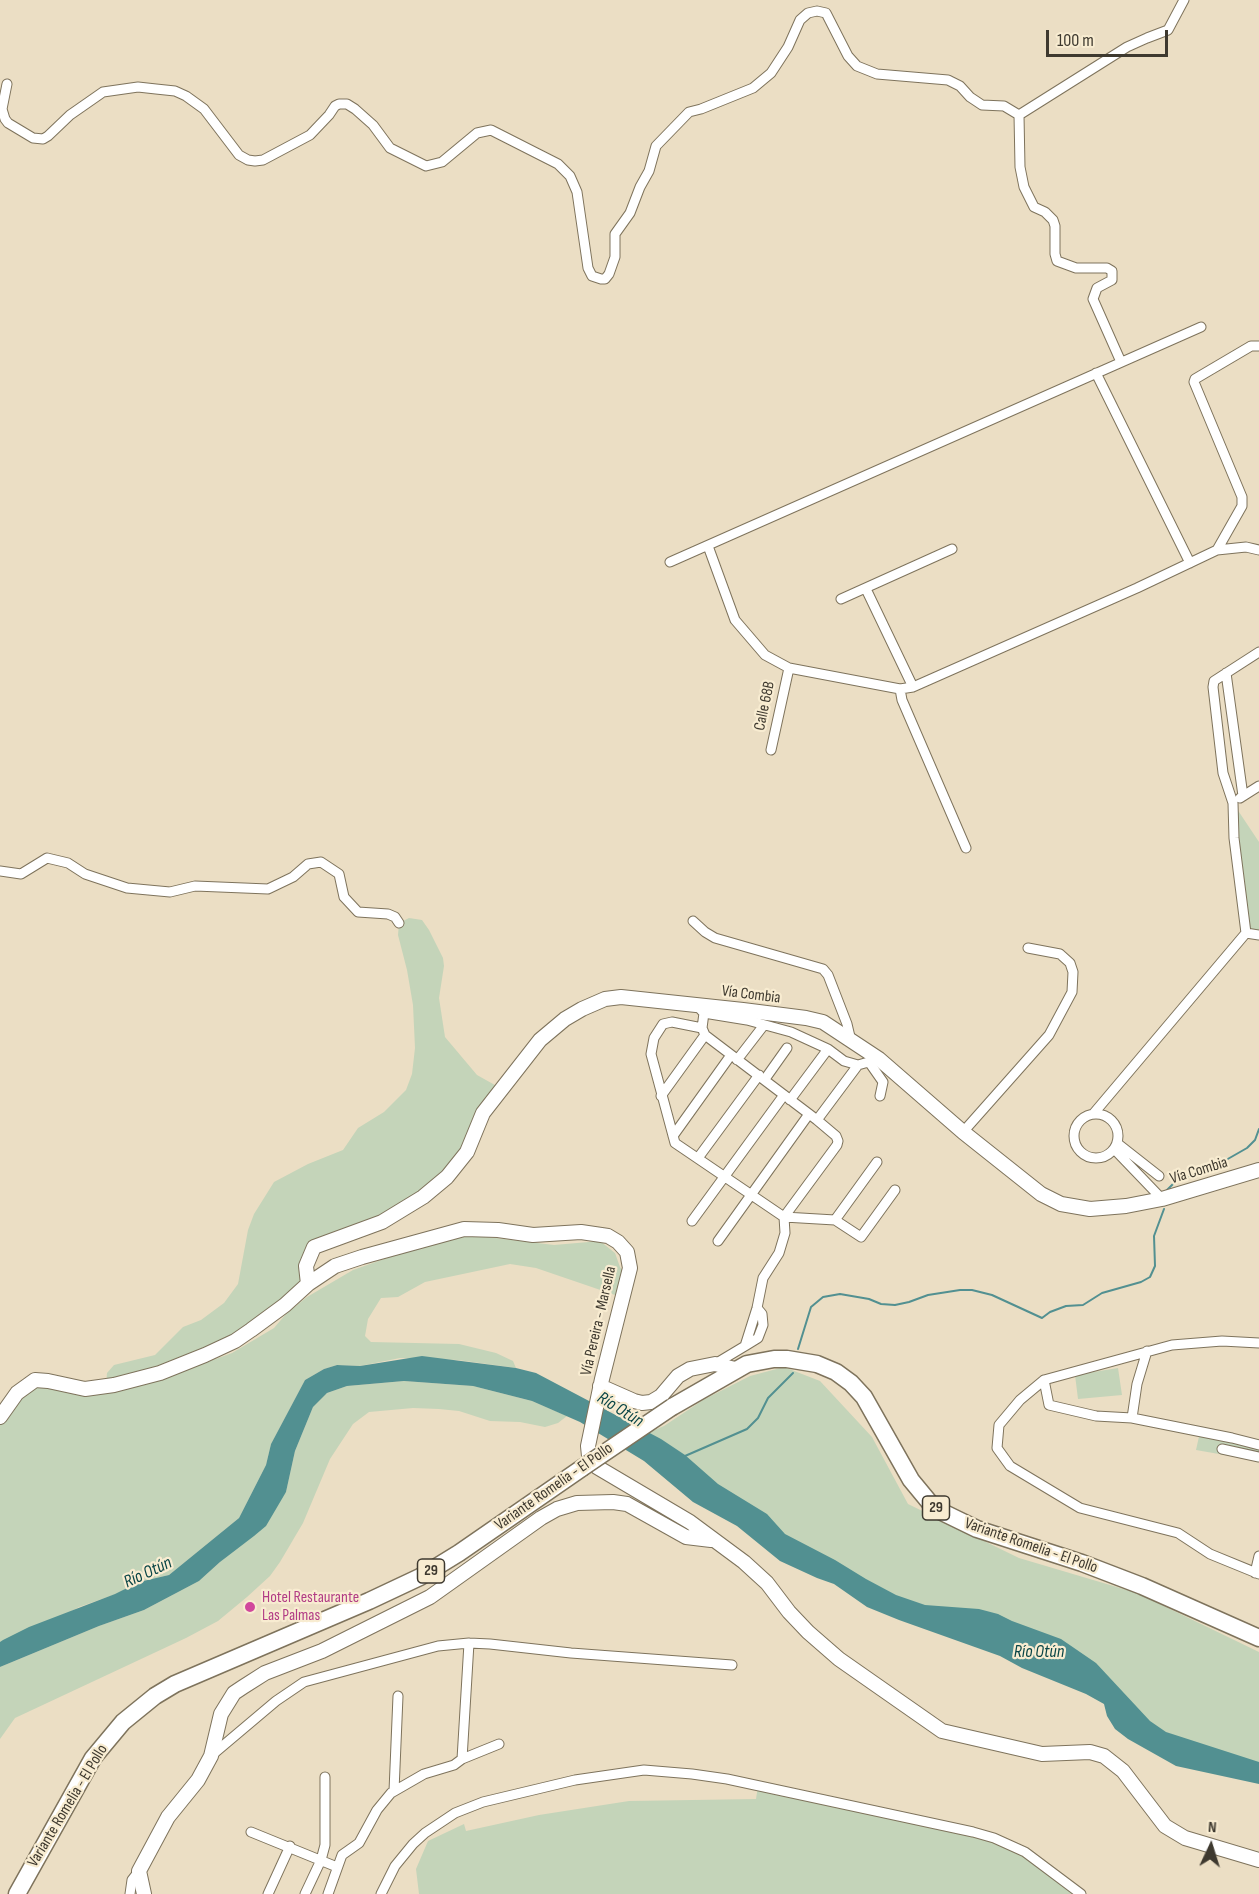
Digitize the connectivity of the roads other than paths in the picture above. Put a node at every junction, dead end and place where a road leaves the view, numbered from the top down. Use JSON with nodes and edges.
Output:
{"nodes":[{"id":1,"x":1184,"y":0,"type":"edge"},
{"id":2,"x":7,"y":84,"type":"dead end"},
{"id":3,"x":1019,"y":116,"type":"junction"},
{"id":4,"x":1201,"y":327,"type":"dead end"},
{"id":5,"x":1259,"y":346,"type":"edge"},
{"id":6,"x":1120,"y":362,"type":"junction"},
{"id":7,"x":1096,"y":373,"type":"junction"},
{"id":8,"x":708,"y":546,"type":"junction"},
{"id":9,"x":952,"y":549,"type":"dead end"},
{"id":10,"x":1217,"y":550,"type":"junction"},
{"id":11,"x":1259,"y":550,"type":"edge"},
{"id":12,"x":670,"y":562,"type":"dead end"},
{"id":13,"x":1190,"y":563,"type":"junction"},
{"id":14,"x":866,"y":589,"type":"junction"},
{"id":15,"x":841,"y":599,"type":"dead end"},
{"id":16,"x":1259,"y":652,"type":"edge"},
{"id":17,"x":789,"y":668,"type":"junction"},
{"id":18,"x":1226,"y":673,"type":"junction"},
{"id":19,"x":914,"y":687,"type":"junction"},
{"id":20,"x":900,"y":689,"type":"junction"},
{"id":21,"x":771,"y":750,"type":"dead end"},
{"id":22,"x":1259,"y":786,"type":"edge"},
{"id":23,"x":1243,"y":796,"type":"junction"},
{"id":24,"x":1233,"y":803,"type":"junction"},
{"id":25,"x":966,"y":848,"type":"dead end"},
{"id":26,"x":0,"y":871,"type":"edge"},
{"id":27,"x":693,"y":921,"type":"dead end"},
{"id":28,"x":399,"y":923,"type":"dead end"},
{"id":29,"x":1246,"y":933,"type":"junction"},
{"id":30,"x":1259,"y":934,"type":"edge"},
{"id":31,"x":1028,"y":948,"type":"dead end"},
{"id":32,"x":700,"y":1009,"type":"junction"},
{"id":33,"x":764,"y":1025,"type":"junction"},
{"id":34,"x":704,"y":1032,"type":"junction"},
{"id":35,"x":851,"y":1041,"type":"junction"},
{"id":36,"x":787,"y":1048,"type":"dead end"},
{"id":37,"x":828,"y":1049,"type":"junction"},
{"id":38,"x":734,"y":1057,"type":"junction"},
{"id":39,"x":874,"y":1060,"type":"junction"},
{"id":40,"x":858,"y":1065,"type":"junction"},
{"id":41,"x":762,"y":1077,"type":"junction"},
{"id":42,"x":661,"y":1096,"type":"junction"},
{"id":43,"x":880,"y":1096,"type":"dead end"},
{"id":44,"x":787,"y":1097,"type":"junction"},
{"id":45,"x":1094,"y":1113,"type":"junction"},
{"id":46,"x":813,"y":1117,"type":"junction"},
{"id":47,"x":963,"y":1132,"type":"junction"},
{"id":48,"x":673,"y":1136,"type":"junction"},
{"id":49,"x":1115,"y":1146,"type":"junction"},
{"id":50,"x":698,"y":1158,"type":"junction"},
{"id":51,"x":877,"y":1162,"type":"dead end"},
{"id":52,"x":1259,"y":1170,"type":"edge"},
{"id":53,"x":724,"y":1176,"type":"junction"},
{"id":54,"x":1159,"y":1176,"type":"dead end"},
{"id":55,"x":895,"y":1190,"type":"dead end"},
{"id":56,"x":752,"y":1195,"type":"junction"},
{"id":57,"x":1162,"y":1199,"type":"junction"},
{"id":58,"x":784,"y":1217,"type":"junction"},
{"id":59,"x":835,"y":1220,"type":"junction"},
{"id":60,"x":692,"y":1221,"type":"dead end"},
{"id":61,"x":718,"y":1241,"type":"dead end"},
{"id":62,"x":308,"y":1284,"type":"junction"},
{"id":63,"x":1259,"y":1343,"type":"edge"},
{"id":64,"x":1147,"y":1351,"type":"junction"},
{"id":65,"x":715,"y":1364,"type":"junction"},
{"id":66,"x":735,"y":1369,"type":"junction"},
{"id":67,"x":1044,"y":1380,"type":"junction"},
{"id":68,"x":600,"y":1386,"type":"junction"},
{"id":69,"x":0,"y":1418,"type":"edge"},
{"id":70,"x":1132,"y":1418,"type":"junction"},
{"id":71,"x":1259,"y":1445,"type":"edge"},
{"id":72,"x":1222,"y":1449,"type":"dead end"},
{"id":73,"x":1259,"y":1457,"type":"edge"},
{"id":74,"x":713,"y":1540,"type":"junction"},
{"id":75,"x":1259,"y":1556,"type":"edge"},
{"id":76,"x":1257,"y":1574,"type":"edge"},
{"id":77,"x":1259,"y":1638,"type":"edge"},
{"id":78,"x":469,"y":1643,"type":"junction"},
{"id":79,"x":732,"y":1665,"type":"dead end"},
{"id":80,"x":398,"y":1696,"type":"dead end"},
{"id":81,"x":499,"y":1744,"type":"dead end"},
{"id":82,"x":211,"y":1756,"type":"junction"},
{"id":83,"x":462,"y":1759,"type":"junction"},
{"id":84,"x":326,"y":1777,"type":"dead end"},
{"id":85,"x":394,"y":1791,"type":"junction"},
{"id":86,"x":251,"y":1832,"type":"dead end"},
{"id":87,"x":290,"y":1846,"type":"junction"},
{"id":88,"x":321,"y":1860,"type":"junction"},
{"id":89,"x":1259,"y":1860,"type":"edge"},
{"id":90,"x":337,"y":1868,"type":"junction"},
{"id":91,"x":139,"y":1870,"type":"junction"},
{"id":92,"x":17,"y":1894,"type":"edge"},
{"id":93,"x":130,"y":1894,"type":"edge"},
{"id":94,"x":144,"y":1894,"type":"edge"},
{"id":95,"x":268,"y":1894,"type":"edge"},
{"id":96,"x":305,"y":1894,"type":"edge"},
{"id":97,"x":328,"y":1894,"type":"edge"},
{"id":98,"x":381,"y":1894,"type":"edge"},
{"id":99,"x":1081,"y":1894,"type":"edge"}],
"edges":[{"from":1,"to":3,"type":"street"},
{"from":2,"to":3,"type":"street"},
{"from":3,"to":6,"type":"street"},
{"from":4,"to":6,"type":"street"},
{"from":5,"to":10,"type":"street"},
{"from":6,"to":7,"type":"street"},
{"from":7,"to":8,"type":"street"},
{"from":7,"to":13,"type":"street"},
{"from":8,"to":12,"type":"street"},
{"from":8,"to":17,"type":"street"},
{"from":9,"to":14,"type":"street"},
{"from":10,"to":11,"type":"street"},
{"from":10,"to":13,"type":"street"},
{"from":13,"to":19,"type":"street"},
{"from":14,"to":15,"type":"street"},
{"from":14,"to":19,"type":"street"},
{"from":16,"to":18,"type":"street"},
{"from":17,"to":20,"type":"street"},
{"from":17,"to":21,"type":"street","name":"Calle 68B"},
{"from":18,"to":23,"type":"street"},
{"from":18,"to":24,"type":"street"},
{"from":19,"to":20,"type":"street"},
{"from":20,"to":25,"type":"street"},
{"from":22,"to":23,"type":"street"},
{"from":23,"to":24,"type":"street"},
{"from":24,"to":29,"type":"street"},
{"from":26,"to":28,"type":"street"},
{"from":27,"to":35,"type":"street"},
{"from":29,"to":30,"type":"street"},
{"from":29,"to":45,"type":"street"},
{"from":31,"to":47,"type":"street"},
{"from":32,"to":33,"type":"street"},
{"from":32,"to":34,"type":"street"},
{"from":32,"to":35,"type":"main road","name":"Vía Combia"},
{"from":32,"to":62,"type":"main road","name":"Vía Combia"},
{"from":33,"to":37,"type":"street"},
{"from":33,"to":38,"type":"street"},
{"from":34,"to":38,"type":"street"},
{"from":34,"to":42,"type":"street"},
{"from":34,"to":42,"type":"street"},
{"from":35,"to":39,"type":"main road","name":"Vía Combia"},
{"from":36,"to":41,"type":"street"},
{"from":37,"to":40,"type":"street"},
{"from":37,"to":44,"type":"street"},
{"from":38,"to":41,"type":"street"},
{"from":38,"to":48,"type":"street"},
{"from":39,"to":40,"type":"street"},
{"from":39,"to":43,"type":"street"},
{"from":39,"to":47,"type":"main road","name":"Vía Combia"},
{"from":40,"to":46,"type":"street"},
{"from":41,"to":44,"type":"street"},
{"from":41,"to":50,"type":"street"},
{"from":42,"to":48,"type":"street"},
{"from":44,"to":46,"type":"street"},
{"from":44,"to":53,"type":"street"},
{"from":45,"to":49,"type":"street"},
{"from":45,"to":49,"type":"street"},
{"from":46,"to":56,"type":"street"},
{"from":46,"to":58,"type":"street"},
{"from":47,"to":57,"type":"main road","name":"Vía Combia"},
{"from":48,"to":50,"type":"street"},
{"from":49,"to":54,"type":"street"},
{"from":49,"to":57,"type":"street"},
{"from":50,"to":53,"type":"street"},
{"from":51,"to":59,"type":"street"},
{"from":52,"to":57,"type":"main road","name":"Vía Combia"},
{"from":53,"to":56,"type":"street"},
{"from":53,"to":60,"type":"street"},
{"from":55,"to":59,"type":"street"},
{"from":56,"to":58,"type":"street"},
{"from":56,"to":61,"type":"street"},
{"from":58,"to":59,"type":"street"},
{"from":58,"to":65,"type":"street"},
{"from":62,"to":68,"type":"main road","name":"Vía Pereira - Marsella"},
{"from":62,"to":69,"type":"main road","name":"Vía Pereira - Marsella"},
{"from":63,"to":64,"type":"street"},
{"from":64,"to":67,"type":"street"},
{"from":64,"to":70,"type":"street"},
{"from":65,"to":66,"type":"main road"},
{"from":65,"to":68,"type":"main road"},
{"from":66,"to":77,"type":"highway","name":"Variante Romelia - El Pollo","number":"29"},
{"from":66,"to":92,"type":"highway","name":"Variante Romelia - El Pollo","number":"29","bridge":true},
{"from":67,"to":70,"type":"street"},
{"from":67,"to":76,"type":"street"},
{"from":68,"to":74,"type":"main road","name":"Vía Pereira - Marsella"},
{"from":70,"to":71,"type":"street"},
{"from":72,"to":73,"type":"street"},
{"from":74,"to":82,"type":"main road"},
{"from":74,"to":89,"type":"main road","name":"Vía Pereira - Marsella"},
{"from":75,"to":76,"type":"street"},
{"from":78,"to":79,"type":"street"},
{"from":78,"to":82,"type":"street"},
{"from":78,"to":83,"type":"street"},
{"from":80,"to":85,"type":"street"},
{"from":81,"to":83,"type":"street"},
{"from":82,"to":91,"type":"main road"},
{"from":83,"to":85,"type":"street"},
{"from":84,"to":88,"type":"street"},
{"from":85,"to":90,"type":"street"},
{"from":86,"to":87,"type":"street"},
{"from":87,"to":88,"type":"street"},
{"from":87,"to":95,"type":"street"},
{"from":88,"to":90,"type":"street"},
{"from":88,"to":96,"type":"street"},
{"from":90,"to":97,"type":"street"},
{"from":91,"to":93,"type":"street"},
{"from":91,"to":94,"type":"main road"},
{"from":98,"to":99,"type":"street"}]}
